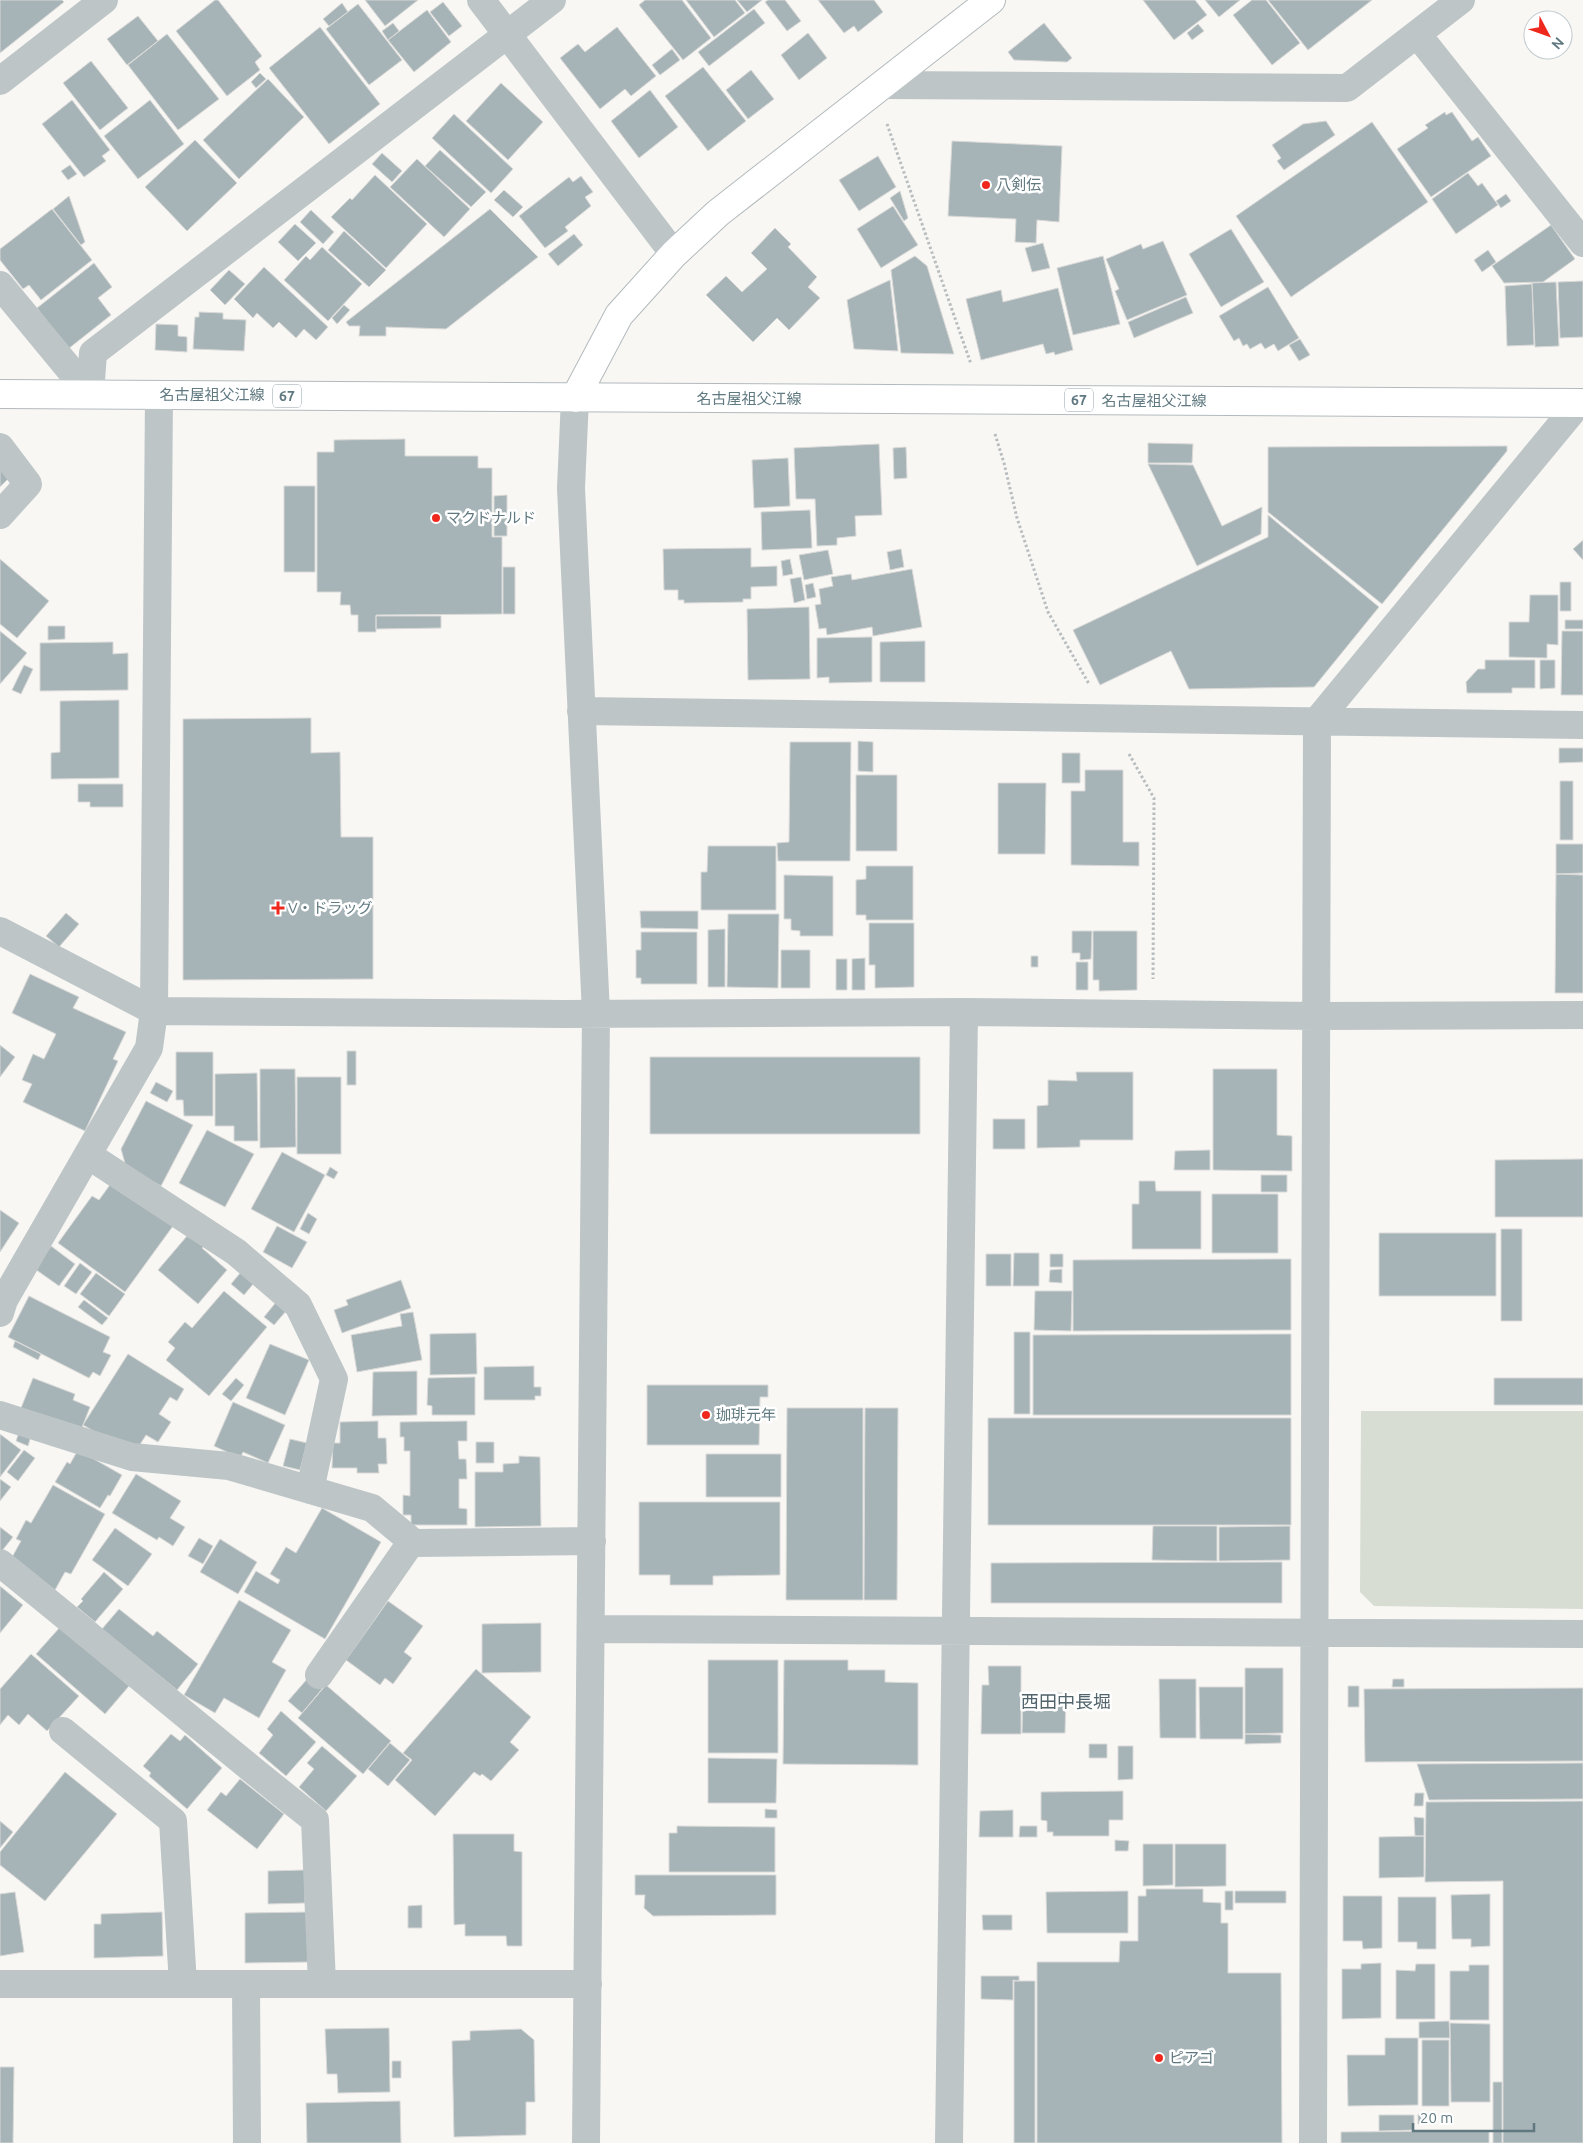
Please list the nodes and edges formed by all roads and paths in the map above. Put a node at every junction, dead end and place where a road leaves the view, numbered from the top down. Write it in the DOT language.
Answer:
graph roads {
  1 [pos="104,0"];
  2 [pos="481,0"];
  3 [pos="552,0"];
  4 [pos="992,0"];
  5 [pos="1461,0"];
  6 [pos="508,34"];
  7 [pos="1417,34"];
  8 [pos="0,81"];
  9 [pos="879,88"];
  10 [pos="1583,244"];
  11 [pos="674,254"];
  12 [pos="0,285"];
  13 [pos="90,394"];
  14 [pos="159,395"];
  15 [pos="2,397"];
  16 [pos="575,398"];
  17 [pos="984,400"];
  18 [pos="1581,403"];
  19 [pos="0,447"];
  20 [pos="0,515"];
  21 [pos="582,712"];
  22 [pos="1109,719"];
  23 [pos="1317,721"];
  24 [pos="1583,725"];
  25 [pos="0,931"];
  26 [pos="154,1012"];
  27 [pos="964,1012"];
  28 [pos="596,1013"];
  29 [pos="1152,1015"];
  30 [pos="1583,1015"];
  31 [pos="1316,1016"];
  32 [pos="88,1155"];
  33 [pos="1,1304"];
  34 [pos="0,1415"];
  35 [pos="310,1490"];
  36 [pos="412,1541"];
  37 [pos="592,1542"];
  38 [pos="0,1563"];
  39 [pos="591,1629"];
  40 [pos="956,1631"];
  41 [pos="1314,1633"];
  42 [pos="1583,1634"];
  43 [pos="319,1675"];
  44 [pos="63,1732"];
  45 [pos="0,1984"];
  46 [pos="183,1984"];
  47 [pos="246,1984"];
  48 [pos="322,1984"];
  49 [pos="588,1984"];
  50 [pos="247,2143"];
  51 [pos="586,2143"];
  52 [pos="949,2143"];
  53 [pos="1312,2143"];
  1 -- 8 [label="street"];
  2 -- 6 [label="street"];
  3 -- 6 [label="street"];
  4 -- 9 [label="main road"];
  5 -- 7 [label="street"];
  6 -- 11 [label="street"];
  6 -- 13 [label="street"];
  7 -- 9 [label="street"];
  7 -- 10 [label="street"];
  9 -- 11 [label="main road"];
  9 -- 17 [label="path"];
  11 -- 16 [label="main road"];
  12 -- 13 [label="street"];
  13 -- 14 [label="main road, 名古屋祖父江線 / 67"];
  13 -- 15 [label="main road, 名古屋祖父江線 / 67"];
  14 -- 16 [label="main road, 名古屋祖父江線 / 67"];
  14 -- 26 [label="street"];
  16 -- 17 [label="main road, 名古屋祖父江線 / 67"];
  16 -- 21 [label="street"];
  17 -- 18 [label="main road, 名古屋祖父江線 / 67"];
  17 -- 22 [label="path"];
  18 -- 23 [label="street"];
  19 -- 20 [label="street"];
  21 -- 22 [label="street"];
  21 -- 28 [label="street"];
  22 -- 23 [label="street"];
  22 -- 29 [label="path"];
  23 -- 24 [label="street"];
  23 -- 31 [label="street"];
  25 -- 26 [label="street"];
  26 -- 28 [label="street"];
  26 -- 32 [label="street"];
  27 -- 28 [label="street"];
  27 -- 29 [label="street"];
  27 -- 40 [label="street"];
  28 -- 37 [label="street"];
  29 -- 31 [label="street"];
  30 -- 31 [label="street"];
  31 -- 41 [label="street"];
  32 -- 33 [label="street"];
  32 -- 35 [label="street"];
  34 -- 35 [label="street"];
  35 -- 36 [label="street"];
  36 -- 37 [label="street"];
  36 -- 43 [label="street"];
  37 -- 39 [label="street"];
  38 -- 48 [label="street"];
  39 -- 40 [label="street"];
  39 -- 49 [label="street"];
  40 -- 41 [label="street"];
  40 -- 52 [label="street"];
  41 -- 42 [label="street"];
  41 -- 53 [label="street"];
  44 -- 46 [label="street"];
  45 -- 46 [label="street"];
  46 -- 47 [label="street"];
  47 -- 48 [label="street"];
  47 -- 50 [label="street"];
  48 -- 49 [label="street"];
  49 -- 51 [label="street"];
}
